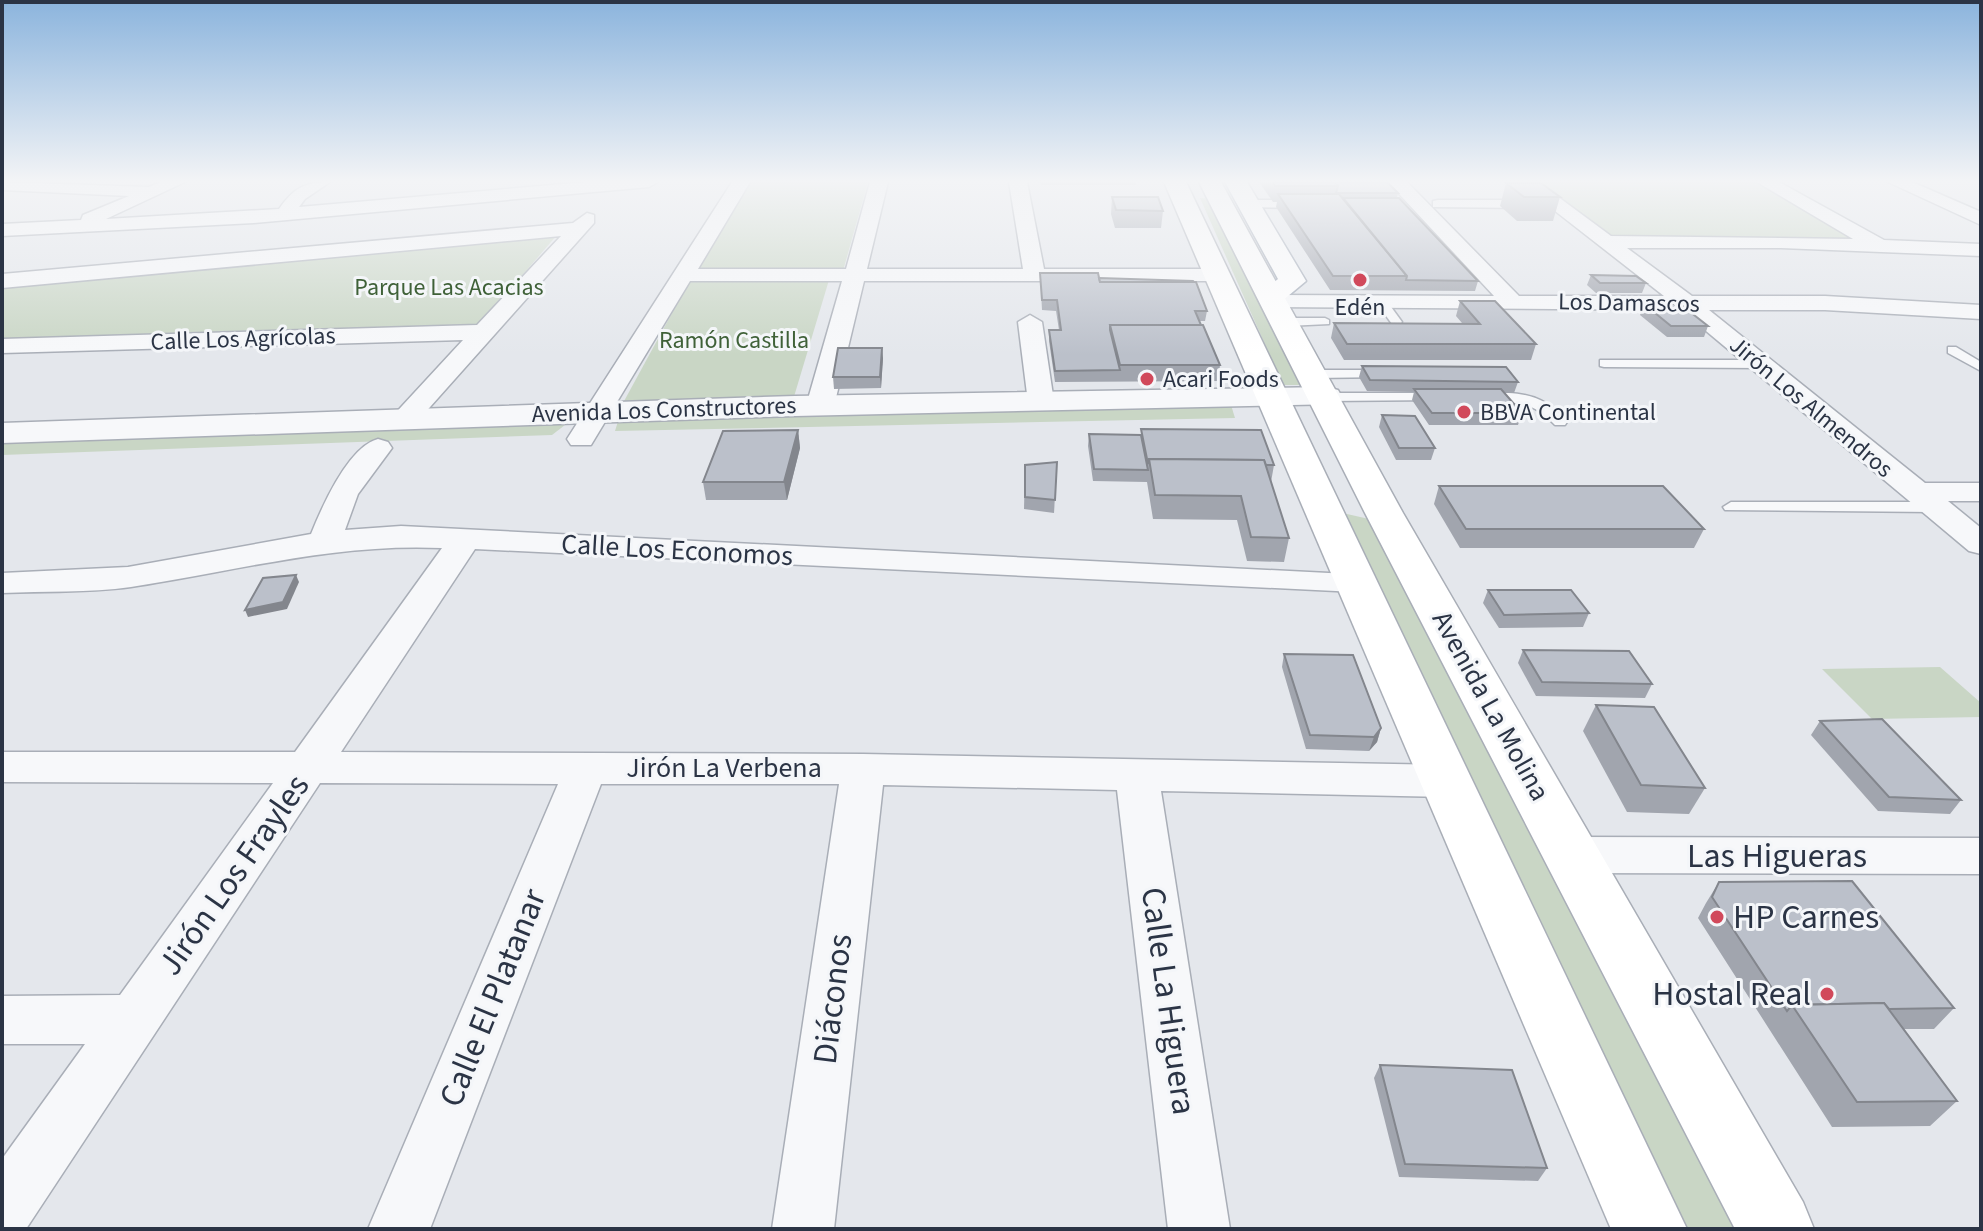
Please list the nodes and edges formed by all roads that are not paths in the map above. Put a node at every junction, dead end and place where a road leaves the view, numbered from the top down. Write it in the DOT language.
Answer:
graph roads {
  1 [pos="54,239"];
  2 [pos="452,239"];
  3 [pos="568,239"];
  4 [pos="704,239"];
  5 [pos="864,239"];
  6 [pos="1029,239"];
  7 [pos="1200,239"];
  8 [pos="1249,239"];
  9 [pos="1453,239"];
  10 [pos="1603,239"];
  11 [pos="1869,239"];
  12 [pos="1607,242"];
  13 [pos="1886,249"];
  14 [pos="1981,250"];
  15 [pos="681,275"];
  16 [pos="855,275"];
  17 [pos="1035,275"];
  18 [pos="1216,275"];
  19 [pos="2,280"];
  20 [pos="1512,301"];
  21 [pos="1382,302"];
  22 [pos="1687,303"];
  23 [pos="1278,306"];
  24 [pos="1977,313"];
  25 [pos="1030,322"];
  26 [pos="1325,322"];
  27 [pos="1396,322"];
  28 [pos="483,332"];
  29 [pos="2,346"];
  30 [pos="1952,350"];
  31 [pos="1604,363"];
  32 [pos="1760,364"];
  33 [pos="1981,367"];
  34 [pos="1400,374"];
  35 [pos="1446,397"];
  36 [pos="1474,397"];
  37 [pos="1346,400"];
  38 [pos="1041,402"];
  39 [pos="820,406"];
  40 [pos="1279,411"];
  41 [pos="404,419"];
  42 [pos="1560,422"];
  43 [pos="589,426"];
  44 [pos="2,433"];
  45 [pos="378,448"];
  46 [pos="1981,492"];
  47 [pos="1924,500"];
  48 [pos="1731,507"];
  49 [pos="1384,513"];
  50 [pos="1325,515"];
  51 [pos="465,539"];
  52 [pos="324,541"];
  53 [pos="1981,544"];
  54 [pos="1356,582"];
  55 [pos="2,583"];
  56 [pos="309,766"];
  57 [pos="2,767"];
  58 [pos="586,767"];
  59 [pos="863,769"];
  60 [pos="1137,774"];
  61 [pos="1447,781"];
  62 [pos="1574,855"];
  63 [pos="1981,856"];
  64 [pos="135,1019"];
  65 [pos="2,1020"];
  66 [pos="2,1211"];
  67 [pos="399,1229"];
  68 [pos="803,1229"];
  69 [pos="1199,1229"];
  70 [pos="1649,1229"];
  71 [pos="1776,1229"];
  1 -- 19 [label="street"];
  2 -- 19 [label="street"];
  3 -- 28 [label="street"];
  4 -- 15 [label="street"];
  5 -- 16 [label="street"];
  6 -- 17 [label="street"];
  7 -- 18 [label="main road"];
  8 -- 23 [label="main road, Avenida La Molina"];
  9 -- 20 [label="street"];
  10 -- 12 [label="street, Jirón Los Almendros"];
  11 -- 13 [label="street"];
  12 -- 13 [label="street"];
  12 -- 22 [label="street, Jirón Los Almendros"];
  13 -- 14 [label="street"];
  15 -- 16 [label="street"];
  15 -- 43 [label="street"];
  16 -- 17 [label="street"];
  16 -- 39 [label="street"];
  17 -- 18 [label="street"];
  18 -- 40 [label="main road"];
  20 -- 21 [label="street, Los Damascos"];
  20 -- 22 [label="street, Los Damascos"];
  21 -- 23 [label="street, Los Damascos"];
  21 -- 27 [label="lane"];
  22 -- 24 [label="street, Los Damascos"];
  22 -- 32 [label="street, Jirón Los Almendros"];
  23 -- 26 [label="lane"];
  23 -- 37 [label="main road, Avenida La Molina"];
  25 -- 38 [label="street"];
  28 -- 29 [label="street, Calle Los Agrícolas"];
  28 -- 41 [label="street"];
  30 -- 33 [label="lane"];
  31 -- 32 [label="lane"];
  32 -- 47 [label="street, Jirón Los Almendros"];
  34 -- 37 [label="lane"];
  35 -- 37 [label="lane"];
  36 -- 42 [label="lane"];
  37 -- 40 [label="street, Avenida Los Constructores"];
  37 -- 49 [label="main road, Avenida La Molina"];
  38 -- 39 [label="street, Avenida Los Constructores"];
  38 -- 40 [label="street, Avenida Los Constructores"];
  39 -- 43 [label="street, Avenida Los Constructores"];
  40 -- 50 [label="main road"];
  41 -- 43 [label="street, Avenida Los Constructores"];
  41 -- 44 [label="street, Avenida Los Constructores"];
  45 -- 52 [label="street"];
  46 -- 47 [label="street"];
  47 -- 48 [label="lane"];
  47 -- 53 [label="street, Jirón Los Almendros"];
  49 -- 50 [label="main road"];
  49 -- 62 [label="main road, Avenida La Molina"];
  50 -- 54 [label="main road"];
  51 -- 52 [label="street, Calle Los Economos"];
  51 -- 54 [label="street, Calle Los Economos"];
  51 -- 56 [label="street, Jirón Los Frayles"];
  52 -- 55 [label="street, Calle Los Economos"];
  54 -- 61 [label="main road"];
  56 -- 57 [label="street, Jirón La Verbena"];
  56 -- 58 [label="street, Jirón La Verbena"];
  56 -- 64 [label="street, Jirón Los Frayles"];
  58 -- 59 [label="street, Jirón La Verbena"];
  58 -- 67 [label="street, Calle El Platanar"];
  59 -- 60 [label="street, Jirón La Verbena"];
  59 -- 68 [label="street, Diáconos"];
  60 -- 61 [label="street, Jirón La Verbena"];
  60 -- 69 [label="street, Calle La Higuera"];
  61 -- 70 [label="main road"];
  62 -- 63 [label="street, Las Higueras"];
  62 -- 71 [label="main road, Avenida La Molina"];
  64 -- 65 [label="street"];
  64 -- 66 [label="street, Jirón Los Frayles"];
}
